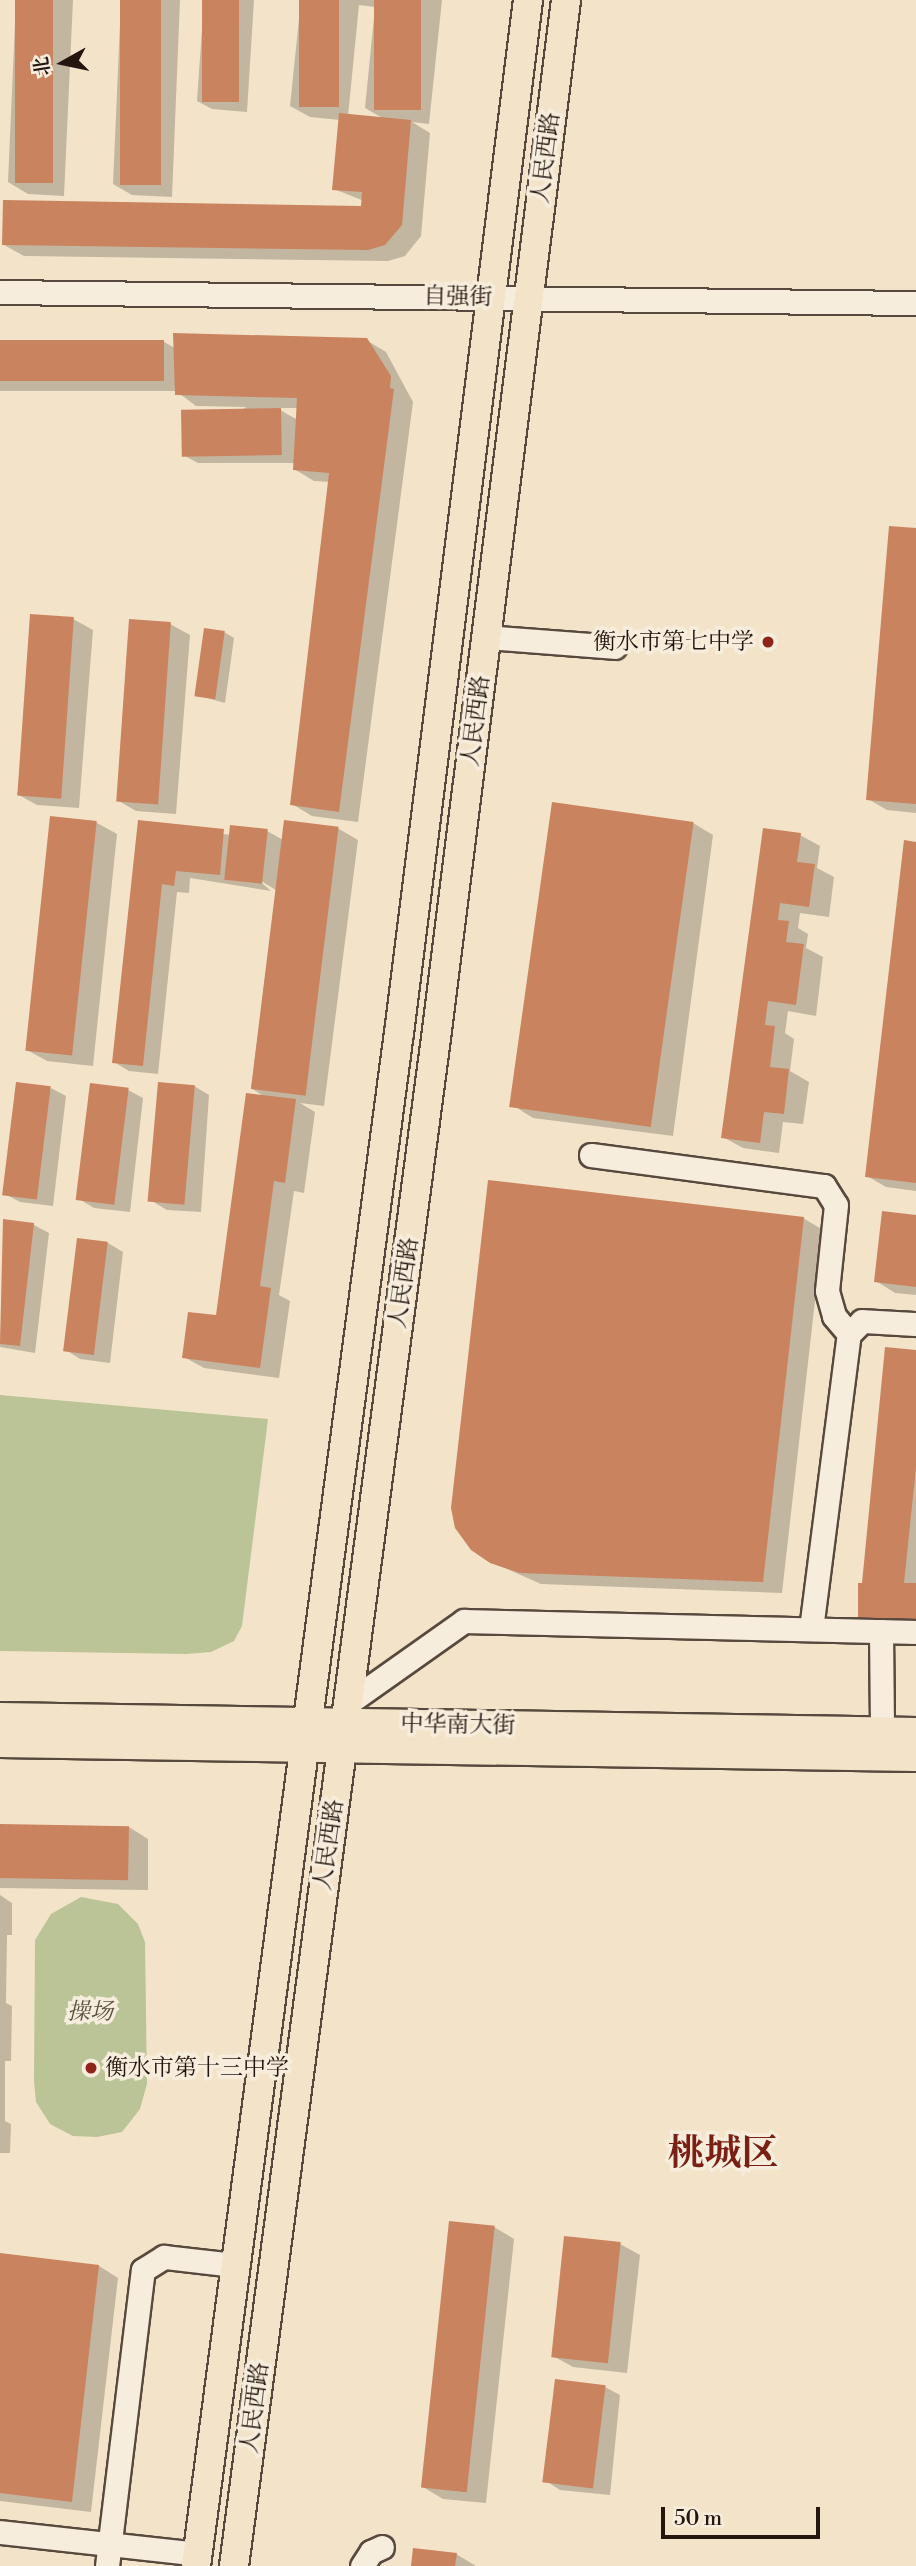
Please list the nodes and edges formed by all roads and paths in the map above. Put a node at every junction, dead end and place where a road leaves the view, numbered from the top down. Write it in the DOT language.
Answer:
graph roads {
  1 [pos="528,0"];
  2 [pos="566,0"];
  3 [pos="0,292"];
  4 [pos="490,298"];
  5 [pos="529,298"];
  6 [pos="916,303"];
  7 [pos="486,637"];
  8 [pos="615,647"];
  9 [pos="591,1155"];
  10 [pos="916,1324"];
  11 [pos="849,1335"];
  12 [pos="811,1629"];
  13 [pos="881,1631"];
  14 [pos="916,1632"];
  15 [pos="0,1717"];
  16 [pos="345,1725"];
  17 [pos="882,1731"];
  18 [pos="916,1732"];
  19 [pos="305,1735"];
  20 [pos="0,1743"];
  21 [pos="916,1757"];
  22 [pos="234,2265"];
  23 [pos="0,2532"];
  24 [pos="382,2547"];
  25 [pos="108,2555"];
  26 [pos="197,2560"];
  27 [pos="234,2566"];
  28 [pos="362,2566"];
  1 -- 4 [label="main road, 人民西路"];
  2 -- 5 [label="main road, 人民西路"];
  3 -- 4 [label="street, 自强街"];
  4 -- 5 [label="street, 自强街"];
  4 -- 19 [label="main road, 人民西路"];
  5 -- 6 [label="street, 自强街"];
  5 -- 7 [label="main road, 人民西路"];
  7 -- 8 [label="street"];
  7 -- 16 [label="main road, 人民西路"];
  9 -- 11 [label="street"];
  10 -- 11 [label="street"];
  11 -- 12 [label="street"];
  12 -- 13 [label="street"];
  12 -- 16 [label="street"];
  13 -- 14 [label="street"];
  13 -- 17 [label="street"];
  15 -- 19 [label="main road, 中华南大街"];
  16 -- 17 [label="main road, 中华南大街"];
  16 -- 19 [label="main road, 中华南大街"];
  16 -- 21 [label="main road, 中华南大街"];
  16 -- 27 [label="main road, 人民西路"];
  17 -- 18 [label="main road, 中华南大街"];
  19 -- 20 [label="main road, 中华南大街"];
  19 -- 22 [label="main road, 人民西路"];
  22 -- 25 [label="street"];
  22 -- 26 [label="main road, 人民西路"];
  23 -- 25 [label="street"];
  24 -- 28 [label="street"];
  25 -- 26 [label="street"];
}
